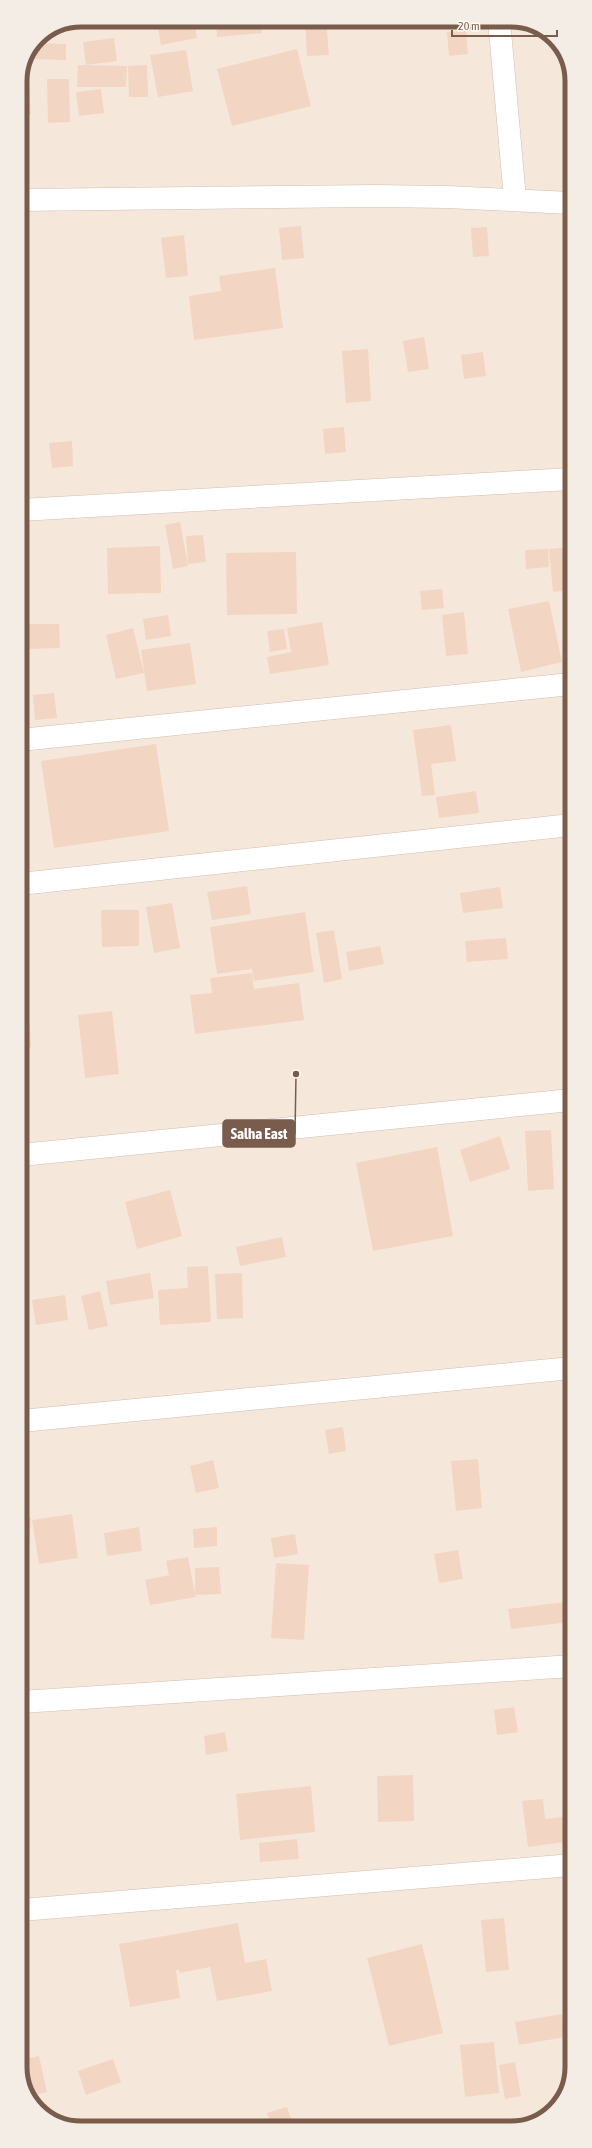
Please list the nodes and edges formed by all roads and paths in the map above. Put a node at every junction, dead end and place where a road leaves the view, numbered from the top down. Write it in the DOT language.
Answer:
graph roads {
  1 [pos="500,27"];
  2 [pos="515,199"];
  3 [pos="27,200"];
  4 [pos="565,203"];
  5 [pos="565,479"];
  6 [pos="27,510"];
  7 [pos="565,685"];
  8 [pos="27,739"];
  9 [pos="565,826"];
  10 [pos="27,883"];
  11 [pos="565,1101"];
  12 [pos="27,1154"];
  13 [pos="565,1369"];
  14 [pos="27,1420"];
  15 [pos="565,1666"];
  16 [pos="27,1702"];
  17 [pos="565,1866"];
  18 [pos="27,1910"];
  1 -- 2 [label="street"];
  2 -- 3 [label="street"];
  2 -- 4 [label="street"];
  5 -- 6 [label="street"];
  7 -- 8 [label="street"];
  9 -- 10 [label="street"];
  11 -- 12 [label="street"];
  13 -- 14 [label="street"];
  15 -- 16 [label="street"];
  17 -- 18 [label="street"];
}
